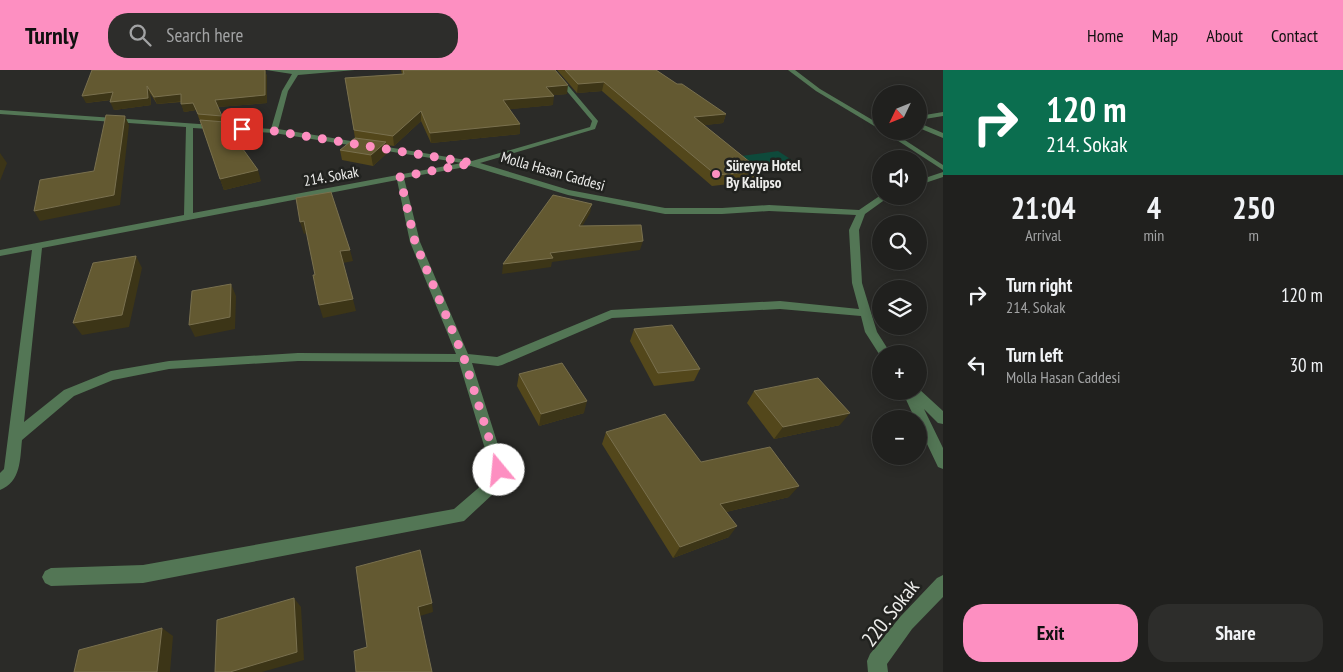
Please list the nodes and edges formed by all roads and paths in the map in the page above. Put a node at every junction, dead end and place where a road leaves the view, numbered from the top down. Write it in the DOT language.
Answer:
graph roads {
  1 [pos="268,70"];
  2 [pos="352,70"];
  3 [pos="552,70"];
  4 [pos="791,70"];
  5 [pos="296,72"];
  6 [pos="0,112"];
  7 [pos="943,114"];
  8 [pos="928,116"];
  9 [pos="872,121"];
  10 [pos="190,125"];
  11 [pos="928,129"];
  12 [pos="274,131"];
  13 [pos="943,136"];
  14 [pos="900,140"];
  15 [pos="473,163"];
  16 [pos="943,168"];
  17 [pos="943,174"];
  18 [pos="400,177"];
  19 [pos="927,180"];
  20 [pos="873,205"];
  21 [pos="861,213"];
  22 [pos="188,216"];
  23 [pos="37,246"];
  24 [pos="0,253"];
  25 [pos="865,313"];
  26 [pos="879,345"];
  27 [pos="464,358"];
  28 [pos="912,400"];
  29 [pos="922,400"];
  30 [pos="943,419"];
  31 [pos="15,437"];
  32 [pos="943,463"];
  33 [pos="0,482"];
  34 [pos="51,577"];
  35 [pos="943,584"];
  36 [pos="878,672"];
  1 -- 5 [label="street"];
  2 -- 5 [label="street"];
  3 -- 15 [label="street, 214. Sokak"];
  4 -- 9 [label="street"];
  5 -- 12 [label="street"];
  6 -- 10 [label="street, Molla Hasan Caddesi"];
  7 -- 8 [label="street"];
  10 -- 12 [label="street, Molla Hasan Caddesi"];
  10 -- 22 [label="street"];
  11 -- 13 [label="street"];
  12 -- 15 [label="street, Molla Hasan Caddesi"];
  14 -- 16 [label="street"];
  15 -- 18 [label="street, 214. Sokak"];
  15 -- 21 [label="street, Molla Hasan Caddesi"];
  17 -- 19 [label="street"];
  18 -- 22 [label="street, 214. Sokak"];
  18 -- 27 [label="street"];
  20 -- 21 [label="street"];
  21 -- 25 [label="street"];
  22 -- 23 [label="street, 214. Sokak"];
  23 -- 24 [label="street, 214. Sokak"];
  23 -- 31 [label="street"];
  25 -- 26 [label="street"];
  25 -- 27 [label="street"];
  27 -- 31 [label="street"];
  27 -- 34 [label="street"];
  28 -- 32 [label="street"];
  29 -- 30 [label="street"];
  31 -- 33 [label="street"];
  35 -- 36 [label="street, 220. Sokak"];
}
